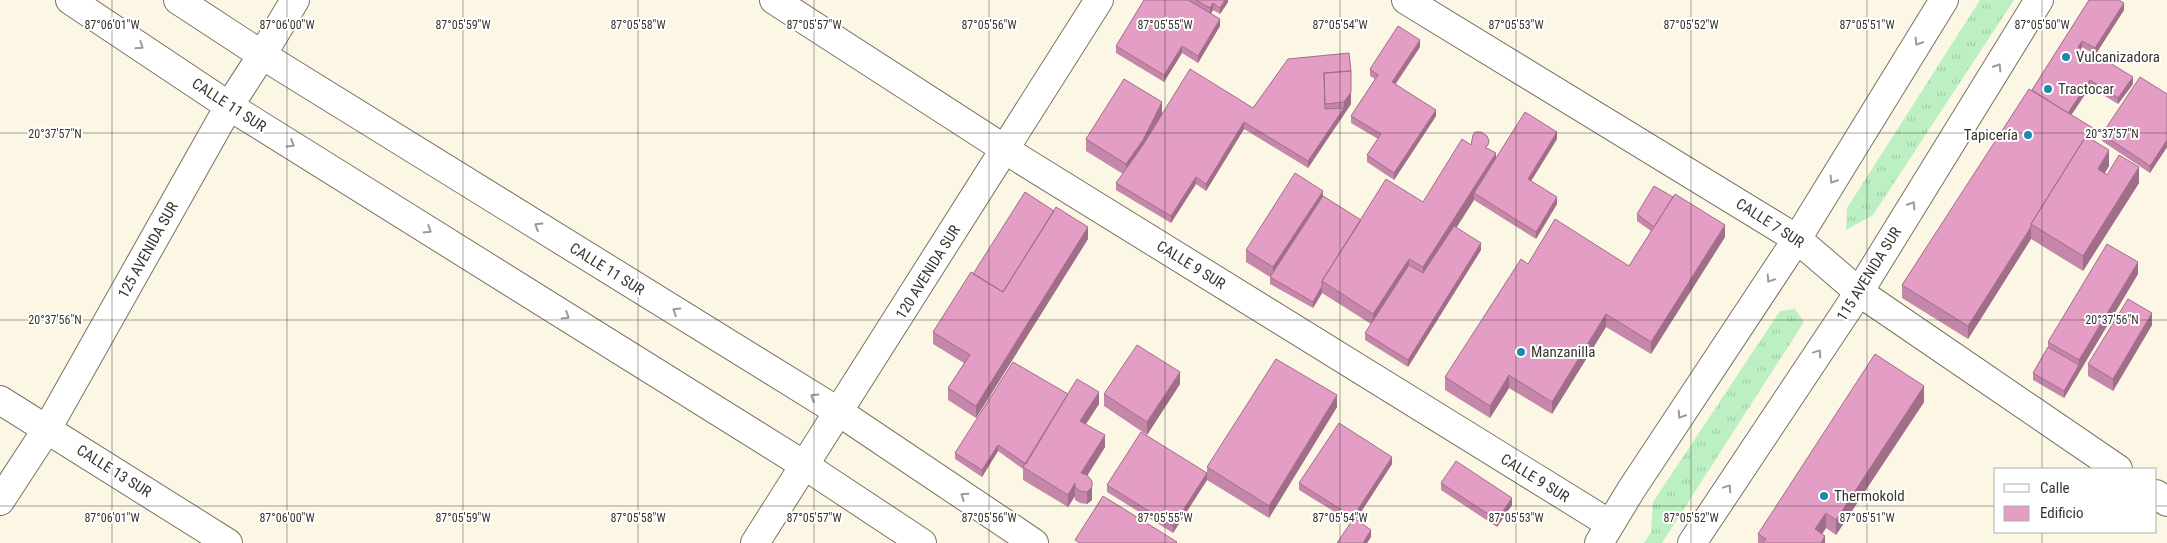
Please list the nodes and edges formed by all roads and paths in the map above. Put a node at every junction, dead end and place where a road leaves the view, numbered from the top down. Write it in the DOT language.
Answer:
graph roads {
  1 [pos="70,0"];
  2 [pos="178,0"];
  3 [pos="295,0"];
  4 [pos="774,0"];
  5 [pos="1099,0"];
  6 [pos="1406,0"];
  7 [pos="1944,0"];
  8 [pos="2039,0"];
  9 [pos="262,55"];
  10 [pos="229,106"];
  11 [pos="1005,149"];
  12 [pos="1797,239"];
  13 [pos="1859,292"];
  14 [pos="0,400"];
  15 [pos="839,412"];
  16 [pos="47,428"];
  17 [pos="804,465"];
  18 [pos="2117,468"];
  19 [pos="0,501"];
  20 [pos="1605,534"];
  21 [pos="228,543"];
  22 [pos="755,543"];
  23 [pos="922,543"];
  24 [pos="1034,543"];
  25 [pos="1692,543"];
  1 -- 10 [label="street, CALLE 11 SUR, one-way"];
  2 -- 9 [label="street, CALLE 11 SUR"];
  3 -- 9 [label="street, 125 AVENIDA SUR"];
  4 -- 11 [label="street, CALLE 9 SUR"];
  5 -- 11 [label="street, 120 AVENIDA SUR"];
  6 -- 12 [label="street, CALLE 7 SUR"];
  7 -- 12 [label="street, one-way"];
  13 -- 8 [label="street, 115 AVENIDA SUR, one-way"];
  9 -- 10 [label="street, 125 AVENIDA SUR"];
  15 -- 9 [label="street, CALLE 11 SUR, one-way"];
  10 -- 16 [label="street, 125 AVENIDA SUR"];
  10 -- 17 [label="street, CALLE 11 SUR, one-way"];
  11 -- 15 [label="street, 120 AVENIDA SUR"];
  11 -- 20 [label="street, CALLE 9 SUR"];
  12 -- 13 [label="street, CALLE 7 SUR"];
  12 -- 20 [label="street, one-way"];
  13 -- 18 [label="street, CALLE 7 SUR"];
  25 -- 13 [label="street, 115 AVENIDA SUR, one-way"];
  14 -- 16 [label="street, CALLE 13 SUR"];
  15 -- 17 [label="street, 120 AVENIDA SUR"];
  24 -- 15 [label="street, CALLE 11 SUR, one-way"];
  16 -- 19 [label="street, 125 AVENIDA SUR"];
  16 -- 21 [label="street, CALLE 13 SUR"];
  17 -- 22 [label="street, 120 AVENIDA SUR"];
  17 -- 23 [label="street, CALLE 11 SUR"];
}
